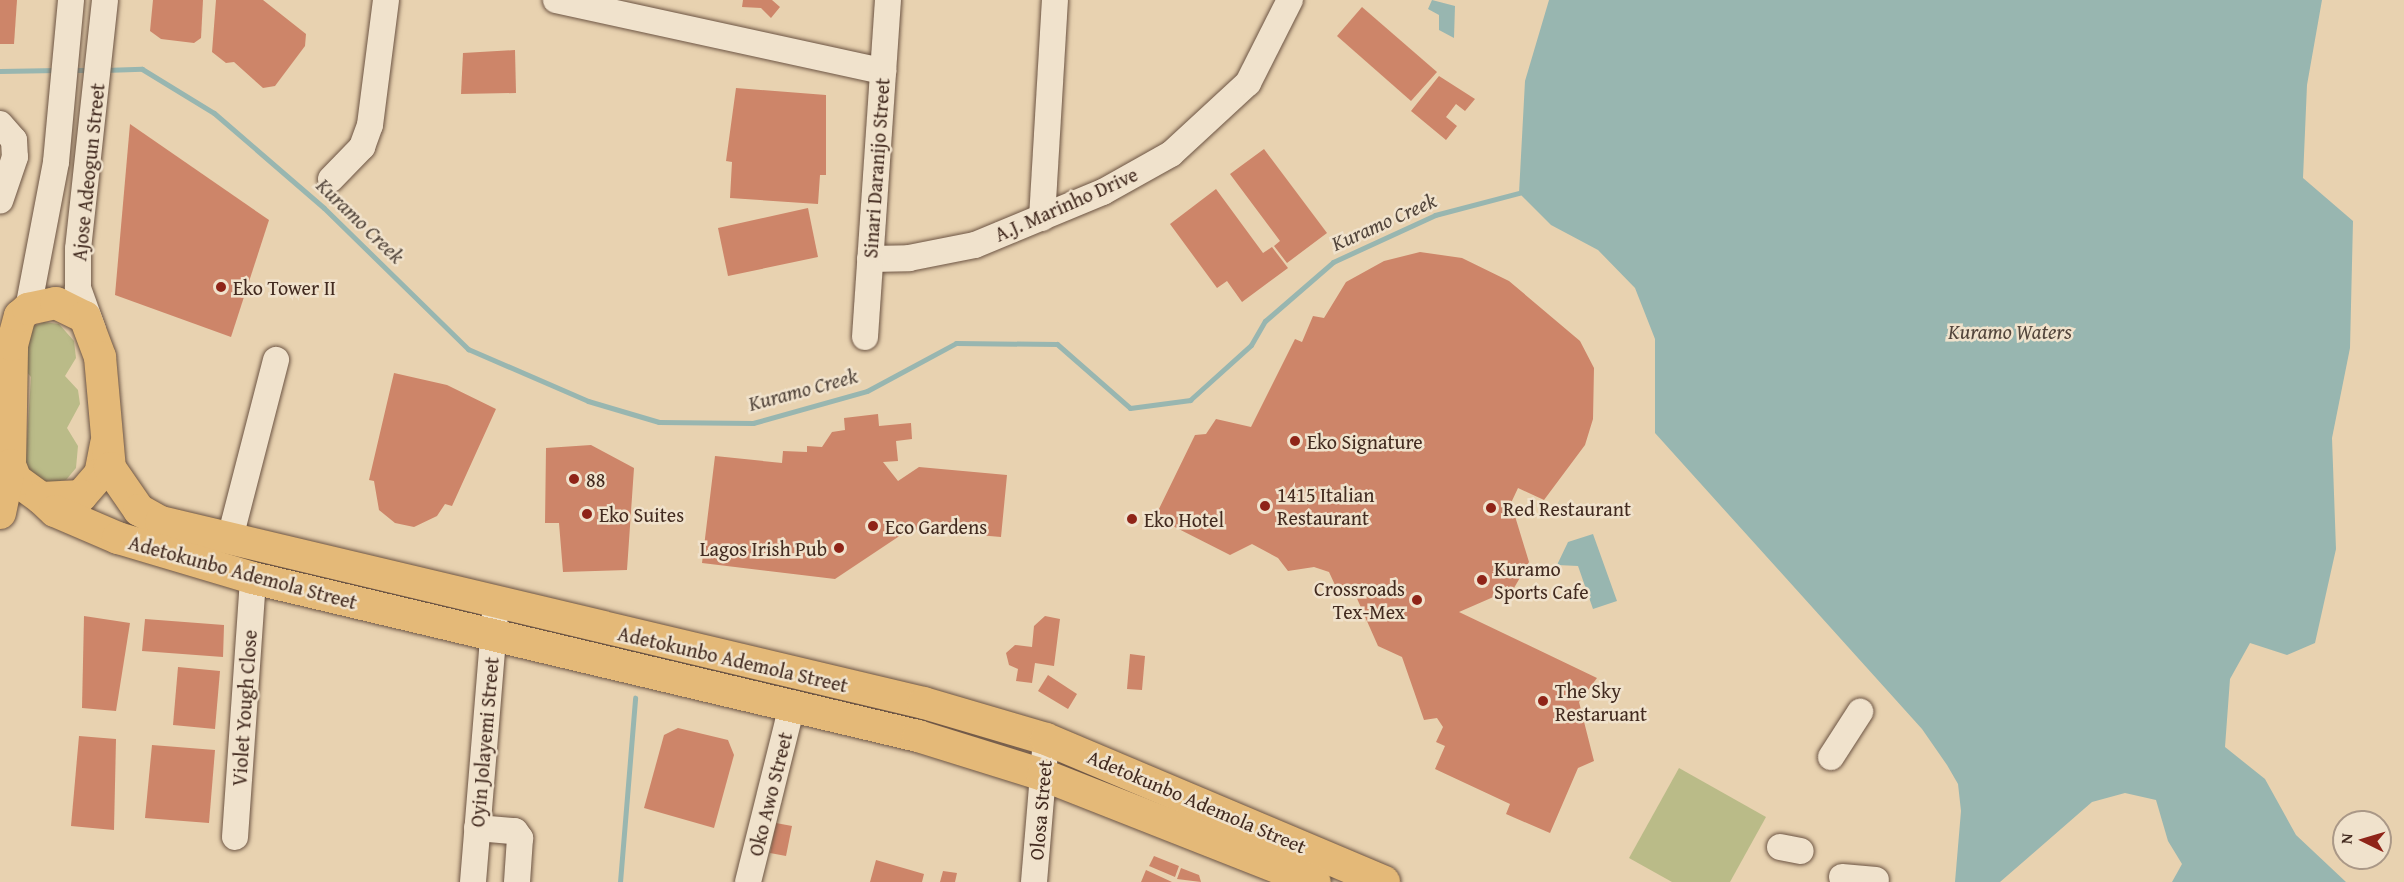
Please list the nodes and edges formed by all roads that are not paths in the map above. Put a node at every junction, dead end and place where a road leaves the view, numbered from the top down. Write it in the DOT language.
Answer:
graph roads {
  1 [pos="71,0"];
  2 [pos="105,0"];
  3 [pos="386,0"];
  4 [pos="556,0"];
  5 [pos="888,0"];
  6 [pos="1055,0"];
  7 [pos="1290,0"];
  8 [pos="883,71"];
  9 [pos="0,124"];
  10 [pos="331,179"];
  11 [pos="0,201"];
  12 [pos="1041,219"];
  13 [pos="870,259"];
  14 [pos="16,314"];
  15 [pos="865,337"];
  16 [pos="97,342"];
  17 [pos="276,360"];
  18 [pos="6,380"];
  19 [pos="106,444"];
  20 [pos="10,465"];
  21 [pos="41,498"];
  22 [pos="0,513"];
  23 [pos="230,538"];
  24 [pos="253,578"];
  25 [pos="496,603"];
  26 [pos="493,636"];
  27 [pos="792,706"];
  28 [pos="1860,712"];
  29 [pos="1046,738"];
  30 [pos="1831,757"];
  31 [pos="1043,775"];
  32 [pos="477,828"];
  33 [pos="235,837"];
  34 [pos="1278,874"];
  35 [pos="1842,877"];
  36 [pos="1876,880"];
  37 [pos="473,882"];
  38 [pos="517,882"];
  39 [pos="748,882"];
  40 [pos="1034,882"];
  41 [pos="1315,882"];
  42 [pos="1384,882"];
  1 -- 14 [label="street, Ajose Adeogun Street"];
  2 -- 16 [label="street, Ajose Adeogun Street"];
  3 -- 10 [label="street"];
  4 -- 8 [label="street"];
  5 -- 8 [label="street, Sinari Daranijo Street"];
  6 -- 12 [label="street"];
  7 -- 12 [label="street, A.J. Marinho Drive"];
  8 -- 13 [label="street, Sinari Daranijo Street"];
  9 -- 11 [label="street"];
  12 -- 13 [label="street, A.J. Marinho Drive"];
  13 -- 15 [label="street, Sinari Daranijo Street"];
  14 -- 16 [label="main road"];
  14 -- 18 [label="main road"];
  16 -- 19 [label="main road"];
  17 -- 23 [label="street"];
  18 -- 20 [label="main road"];
  19 -- 21 [label="main road"];
  19 -- 23 [label="main road, Adetokunbo Ademola Street"];
  20 -- 21 [label="main road, Adetokunbo Ademola Street"];
  20 -- 22 [label="main road"];
  21 -- 24 [label="main road, Adetokunbo Ademola Street"];
  23 -- 25 [label="main road, Adetokunbo Ademola Street"];
  24 -- 26 [label="main road, Adetokunbo Ademola Street"];
  24 -- 33 [label="street, Violet Yough Close"];
  25 -- 26 [label="street, Oyin Jolayemi Street"];
  25 -- 29 [label="main road, Adetokunbo Ademola Street"];
  26 -- 27 [label="main road, Adetokunbo Ademola Street"];
  26 -- 32 [label="street, Oyin Jolayemi Street"];
  27 -- 31 [label="main road, Adetokunbo Ademola Street"];
  27 -- 39 [label="street, Oko Awo Street"];
  28 -- 30 [label="street"];
  29 -- 31 [label="street, Olosa Street"];
  29 -- 42 [label="main road, Adetokunbo Ademola Street"];
  31 -- 34 [label="main road, Adetokunbo Ademola Street"];
  31 -- 40 [label="street, Olosa Street"];
  32 -- 37 [label="street, Oyin Jolayemi Street"];
  32 -- 38 [label="street"];
  34 -- 41 [label="main road, Adetokunbo Ademola Street"];
  35 -- 36 [label="street"];
}
